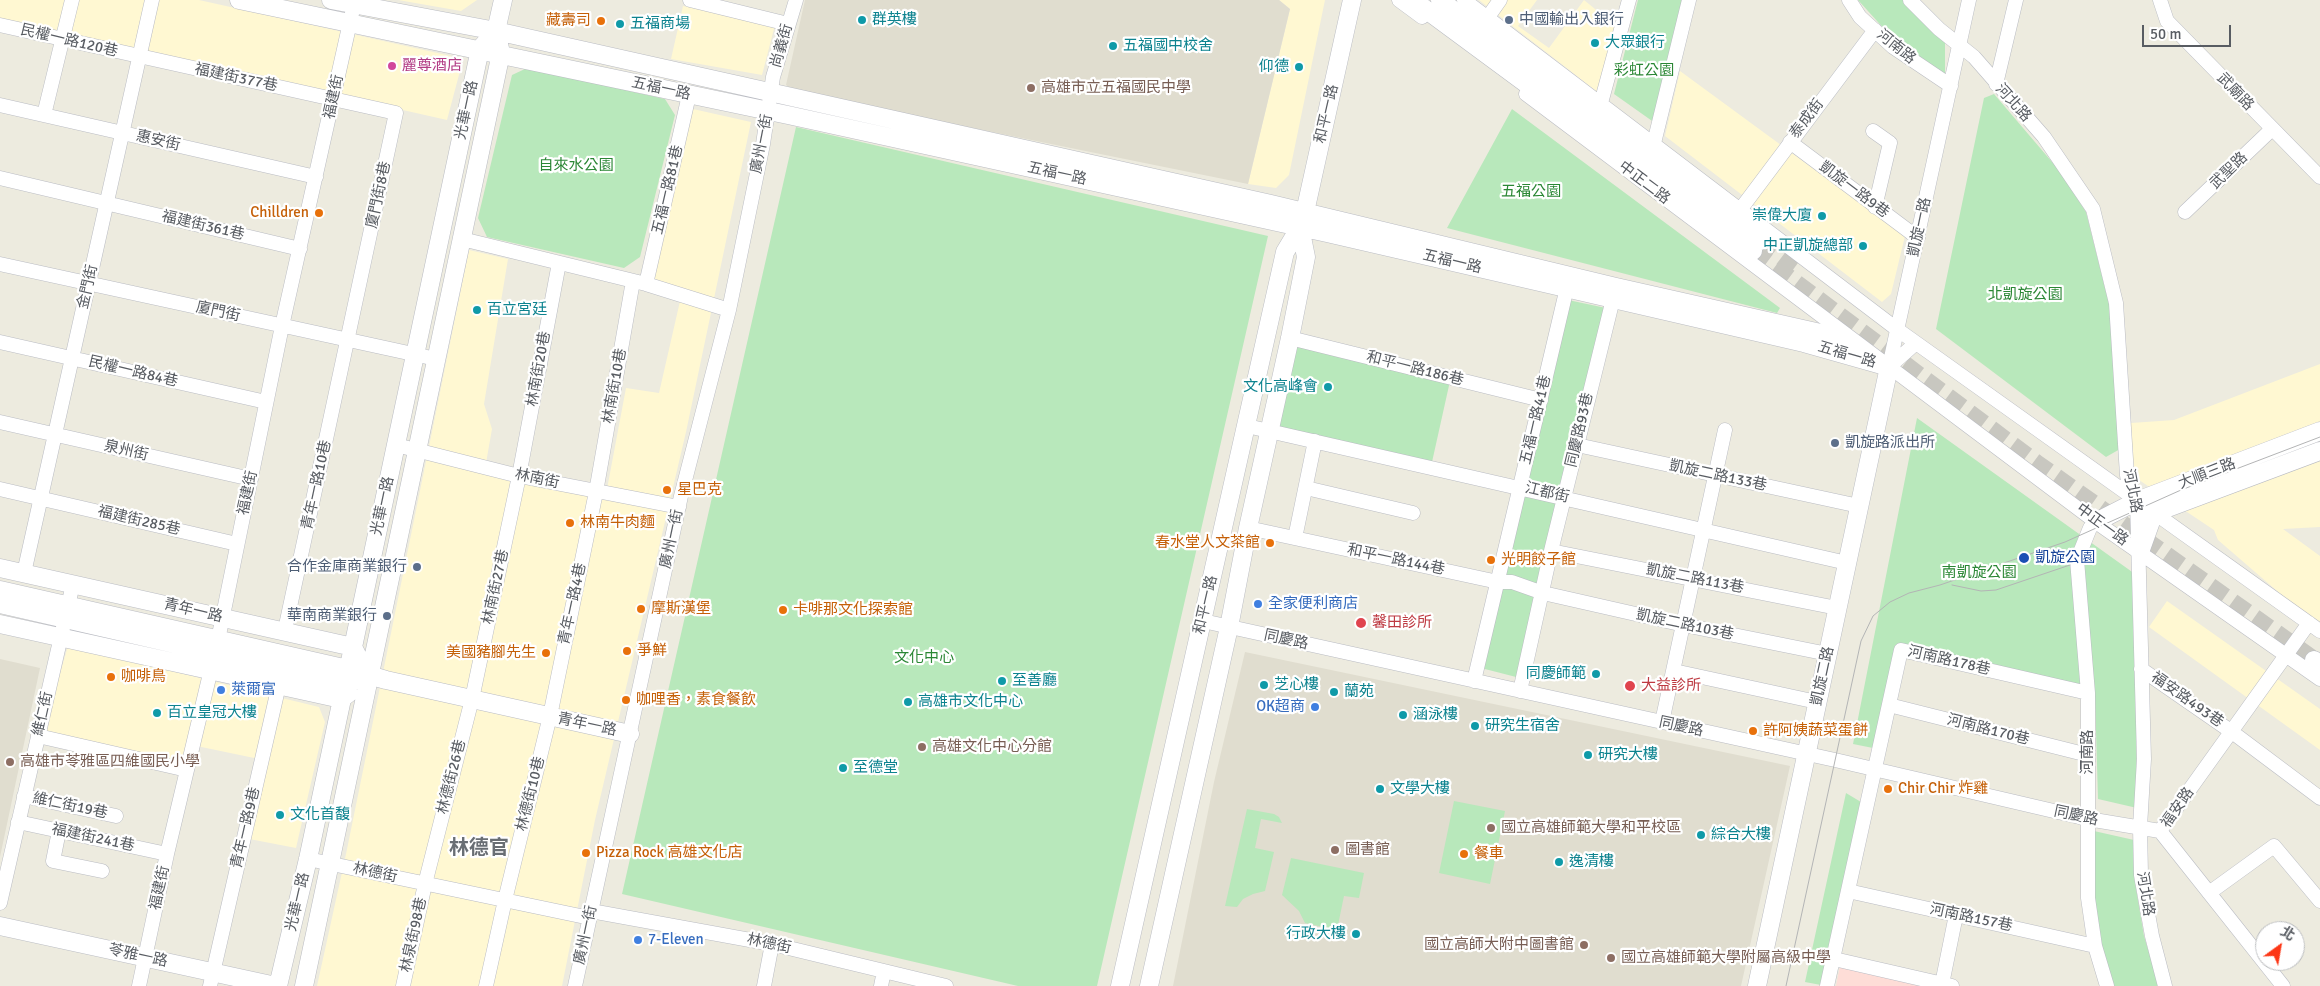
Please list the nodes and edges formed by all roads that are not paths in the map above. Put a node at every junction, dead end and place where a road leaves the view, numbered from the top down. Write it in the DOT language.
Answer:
graph roads {
  1 [pos="72,0"];
  2 [pos="152,0"];
  3 [pos="239,0"];
  4 [pos="331,0"];
  5 [pos="503,0"];
  6 [pos="690,0"];
  7 [pos="796,0"];
  8 [pos="1352,0"];
  9 [pos="1398,0"];
  10 [pos="1413,0"];
  11 [pos="1440,0"];
  12 [pos="1464,0"];
  13 [pos="1500,0"];
  14 [pos="1629,0"];
  15 [pos="1689,0"];
  16 [pos="1848,0"];
  17 [pos="1910,0"];
  18 [pos="1969,0"];
  19 [pos="2016,0"];
  20 [pos="2160,0"];
  21 [pos="354,2"];
  22 [pos="1488,17"];
  23 [pos="350,24"];
  24 [pos="788,24"];
  25 [pos="0,26"];
  26 [pos="1875,30"];
  27 [pos="496,31"];
  28 [pos="62,40"];
  29 [pos="1959,47"];
  30 [pos="480,49"];
  31 [pos="501,53"];
  32 [pos="139,57"];
  33 [pos="1996,84"];
  34 [pos="1950,86"];
  35 [pos="770,93"];
  36 [pos="689,95"];
  37 [pos="334,98"];
  38 [pos="1602,103"];
  39 [pos="0,105"];
  40 [pos="769,111"];
  41 [pos="44,115"];
  42 [pos="2272,129"];
  43 [pos="1873,130"];
  44 [pos="122,133"];
  45 [pos="1790,142"];
  46 [pos="1654,143"];
  47 [pos="316,177"];
  48 [pos="2320,177"];
  49 [pos="0,178"];
  50 [pos="106,203"];
  51 [pos="1875,207"];
  52 [pos="1740,210"];
  53 [pos="2185,212"];
  54 [pos="1302,220"];
  55 [pos="1918,238"];
  56 [pos="462,239"];
  57 [pos="300,249"];
  58 [pos="559,263"];
  59 [pos="0,264"];
  60 [pos="1568,282"];
  61 [pos="640,283"];
  62 [pos="88,285"];
  63 [pos="1614,293"];
  64 [pos="728,310"];
  65 [pos="282,326"];
  66 [pos="1898,330"];
  67 [pos="1290,338"];
  68 [pos="348,339"];
  69 [pos="0,342"];
  70 [pos="1916,343"];
  71 [pos="416,354"];
  72 [pos="72,359"];
  73 [pos="436,359"];
  74 [pos="1889,367"];
  75 [pos="1541,400"];
  76 [pos="266,402"];
  77 [pos="0,422"];
  78 [pos="1247,426"];
  79 [pos="1725,430"];
  80 [pos="1270,431"];
  81 [pos="2320,431"];
  82 [pos="54,435"];
  83 [pos="1316,441"];
  84 [pos="396,445"];
  85 [pos="1577,446"];
  86 [pos="417,450"];
  87 [pos="2320,451"];
  88 [pos="1715,475"];
  89 [pos="520,476"];
  90 [pos="251,479"];
  91 [pos="1520,487"];
  92 [pos="1306,488"];
  93 [pos="0,489"];
  94 [pos="596,492"];
  95 [pos="1565,497"];
  96 [pos="40,498"];
  97 [pos="2137,501"];
  98 [pos="1859,506"];
  99 [pos="679,507"];
  100 [pos="1413,513"];
  101 [pos="2154,513"];
  102 [pos="2096,522"];
  103 [pos="1248,528"];
  104 [pos="1703,530"];
  105 [pos="1295,538"];
  106 [pos="237,544"];
  107 [pos="1551,551"];
  108 [pos="2140,552"];
  109 [pos="1847,563"];
  110 [pos="0,568"];
  111 [pos="24,573"];
  112 [pos="1694,578"];
  113 [pos="1498,582"];
  114 [pos="73,584"];
  115 [pos="0,590"];
  116 [pos="1543,593"];
  117 [pos="0,604"];
  118 [pos="1837,608"];
  119 [pos="67,612"];
  120 [pos="222,618"];
  121 [pos="1202,621"];
  122 [pos="0,624"];
  123 [pos="1684,625"];
  124 [pos="1229,627"];
  125 [pos="2314,627"];
  126 [pos="285,630"];
  127 [pos="61,637"];
  128 [pos="352,647"];
  129 [pos="1828,654"];
  130 [pos="215,655"];
  131 [pos="2286,655"];
  132 [pos="2142,669"];
  133 [pos="1674,671"];
  134 [pos="369,677"];
  135 [pos="2320,679"];
  136 [pos="1474,681"];
  137 [pos="345,684"];
  138 [pos="279,685"];
  139 [pos="1520,691"];
  140 [pos="2088,693"];
  141 [pos="472,699"];
  142 [pos="1817,702"];
  143 [pos="1889,705"];
  144 [pos="550,716"];
  145 [pos="1662,722"];
  146 [pos="2232,732"];
  147 [pos="630,734"];
  148 [pos="38,736"];
  149 [pos="1806,754"];
  150 [pos="2088,755"];
  151 [pos="187,770"];
  152 [pos="1874,770"];
  153 [pos="24,796"];
  154 [pos="2320,798"];
  155 [pos="116,816"];
  156 [pos="2088,819"];
  157 [pos="18,822"];
  158 [pos="2140,828"];
  159 [pos="59,831"];
  160 [pos="2160,831"];
  161 [pos="167,854"];
  162 [pos="308,859"];
  163 [pos="330,863"];
  164 [pos="102,871"];
  165 [pos="425,884"];
  166 [pos="1848,891"];
  167 [pos="2208,893"];
  168 [pos="2318,895"];
  169 [pos="505,900"];
  170 [pos="0,903"];
  171 [pos="590,915"];
  172 [pos="1956,915"];
  173 [pos="0,926"];
  174 [pos="772,944"];
  175 [pos="2095,946"];
  176 [pos="146,957"];
  177 [pos="1834,959"];
  178 [pos="884,971"];
  179 [pos="212,979"];
  180 [pos="1947,985"];
  181 [pos="139,986"];
  182 [pos="277,986"];
  183 [pos="304,986"];
  184 [pos="403,986"];
  185 [pos="486,986"];
  186 [pos="576,986"];
  187 [pos="764,986"];
  188 [pos="881,986"];
  189 [pos="946,986"];
  190 [pos="1120,986"];
  191 [pos="1148,986"];
  192 [pos="1756,986"];
  193 [pos="1827,986"];
  194 [pos="2107,986"];
  195 [pos="2165,986"];
  196 [pos="2283,986"];
  1 -- 28 [label="street"];
  2 -- 32 [label="street, 金門街"];
  3 -- 23 [label="street, 五福一路"];
  4 -- 21 [label="street, 五福一路"];
  5 -- 27 [label="street, 光華一路"];
  6 -- 24 [label="street"];
  7 -- 24 [label="street, 尚義街"];
  8 -- 54 [label="street, 和平一路"];
  9 -- 74 [label="street, 中正二路"];
  10 -- 11 [label="street, 中正二路"];
  12 -- 22 [label="street"];
  13 -- 22 [label="street"];
  14 -- 38 [label="street"];
  15 -- 46 [label="street"];
  16 -- 26 [label="street, 河南路"];
  17 -- 29 [label="street, 河北路"];
  18 -- 29 [label="street"];
  19 -- 33 [label="street"];
  20 -- 42 [label="street, 武廟路"];
  21 -- 23 [label="street, 福建街"];
  21 -- 27 [label="street, 五福一路"];
  22 -- 38 [label="street"];
  23 -- 30 [label="street, 五福一路"];
  23 -- 37 [label="street, 福建街"];
  24 -- 35 [label="street, 尚義街"];
  25 -- 28 [label="street, 民權一路120巷"];
  26 -- 34 [label="street, 河南路"];
  26 -- 45 [label="street, 泰成街"];
  27 -- 30 [label="street, 光華一路"];
  27 -- 31 [label="street, 光華一路"];
  27 -- 35 [label="street, 五福一路"];
  28 -- 32 [label="street, 民權一路120巷"];
  28 -- 41 [label="street"];
  29 -- 33 [label="street, 河北路"];
  29 -- 34 [label="street, 凱旋一路"];
  30 -- 31 [label="street, 五福一路"];
  30 -- 71 [label="street, 光華一路"];
  31 -- 36 [label="street, 五福一路"];
  31 -- 56 [label="street, 光華一路"];
  32 -- 37 [label="street, 福建街377巷"];
  32 -- 44 [label="street, 金門街"];
  33 -- 97 [label="street, 河北路"];
  34 -- 55 [label="street, 凱旋一路"];
  35 -- 40 [label="street, 廣州一街"];
  35 -- 54 [label="street, 五福一路"];
  36 -- 40 [label="street, 五福一路"];
  36 -- 61 [label="street, 五福一路81巷"];
  37 -- 47 [label="street, 福建街"];
  37 -- 68 [label="street, 廈門街8巷"];
  38 -- 46 [label="street"];
  39 -- 41 [label="street, 惠安街"];
  40 -- 54 [label="street, 五福一路"];
  40 -- 64 [label="street, 廣州一街"];
  41 -- 44 [label="street, 惠安街"];
  42 -- 48 [label="street, 武廟路"];
  42 -- 53 [label="street, 武聖路"];
  43 -- 51 [label="street"];
  44 -- 47 [label="street, 惠安街"];
  44 -- 50 [label="street, 金門街"];
  45 -- 51 [label="street, 凱旋一路9巷"];
  45 -- 52 [label="street, 泰成街"];
  46 -- 52 [label="street"];
  47 -- 57 [label="street, 福建街"];
  49 -- 50 [label="street, 福建街361巷"];
  50 -- 57 [label="street, 福建街361巷"];
  50 -- 62 [label="street, 金門街"];
  51 -- 55 [label="street, 凱旋一路9巷"];
  52 -- 66 [label="street"];
  54 -- 60 [label="street, 五福一路"];
  54 -- 67 [label="street, 和平一路"];
  54 -- 78 [label="street, 和平一路"];
  55 -- 66 [label="street, 凱旋一路"];
  56 -- 58 [label="street"];
  56 -- 73 [label="street, 光華一路"];
  57 -- 65 [label="street, 福建街"];
  58 -- 61 [label="street"];
  58 -- 89 [label="street, 林南街20巷"];
  59 -- 62 [label="street, 廈門街"];
  60 -- 63 [label="street, 五福一路"];
  60 -- 75 [label="street, 五福一路41巷"];
  61 -- 64 [label="street"];
  61 -- 94 [label="street, 林南街10巷"];
  62 -- 65 [label="street, 廈門街"];
  62 -- 72 [label="street, 金門街"];
  63 -- 74 [label="street, 五福一路"];
  63 -- 85 [label="street, 同慶路93巷"];
  64 -- 99 [label="street, 廣州一街"];
  65 -- 68 [label="street, 廈門街"];
  65 -- 76 [label="street, 福建街"];
  66 -- 70 [label="street"];
  66 -- 74 [label="street, 凱旋一路"];
  67 -- 75 [label="street, 和平一路186巷"];
  67 -- 80 [label="street, 和平一路"];
  68 -- 71 [label="street, 廈門街"];
  68 -- 126 [label="street, 青年一路10巷"];
  69 -- 72 [label="street, 民權一路84巷"];
  70 -- 74 [label="street"];
  70 -- 97 [label="street"];
  71 -- 73 [label="street, 廈門街"];
  71 -- 84 [label="street, 光華一路"];
  72 -- 76 [label="street, 民權一路84巷"];
  72 -- 82 [label="street, 金門街"];
  73 -- 86 [label="street, 光華一路"];
  74 -- 98 [label="street, 凱旋二路"];
  74 -- 102 [label="street, 中正一路"];
  75 -- 91 [label="street, 五福一路41巷"];
  76 -- 90 [label="street, 福建街"];
  77 -- 82 [label="street, 泉州街"];
  78 -- 80 [label="street, 江都街"];
  78 -- 121 [label="street, 和平一路"];
  79 -- 88 [label="street"];
  80 -- 83 [label="street, 江都街"];
  80 -- 103 [label="street, 和平一路"];
  81 -- 97 [label="street, 大順三路"];
  82 -- 90 [label="street, 泉州街"];
  82 -- 96 [label="street, 金門街"];
  83 -- 91 [label="street, 江都街"];
  83 -- 92 [label="street"];
  84 -- 86 [label="street, 林南街"];
  84 -- 128 [label="street, 光華一路"];
  85 -- 88 [label="street, 凱旋二路133巷"];
  85 -- 95 [label="street, 同慶路93巷"];
  86 -- 89 [label="street, 林南街"];
  86 -- 134 [label="street, 光華一路"];
  87 -- 101 [label="street, 大順三路"];
  88 -- 98 [label="street, 凱旋二路133巷"];
  88 -- 104 [label="street"];
  89 -- 94 [label="street, 林南街"];
  89 -- 141 [label="street, 林南街27巷"];
  90 -- 106 [label="street, 福建街"];
  91 -- 95 [label="street, 江都街"];
  91 -- 113 [label="street, 五福一路41巷"];
  92 -- 100 [label="street"];
  92 -- 105 [label="street"];
  93 -- 96 [label="street, 福建街285巷"];
  94 -- 99 [label="street, 林南街"];
  94 -- 144 [label="street, 青年一路4巷"];
  95 -- 104 [label="street, 江都街"];
  95 -- 107 [label="street, 同慶路93巷"];
  96 -- 106 [label="street, 福建街285巷"];
  96 -- 111 [label="street, 金門街"];
  97 -- 101 [label="street"];
  97 -- 102 [label="street, 大順三路"];
  97 -- 108 [label="street, 河北路"];
  98 -- 109 [label="street, 凱旋二路"];
  99 -- 147 [label="street, 廣州一街"];
  101 -- 108 [label="street"];
  101 -- 125 [label="street"];
  102 -- 108 [label="street, 中正一路"];
  102 -- 140 [label="street, 河南路"];
  103 -- 105 [label="street, 和平一路144巷"];
  103 -- 124 [label="street, 和平一路"];
  104 -- 109 [label="street, 江都街"];
  104 -- 112 [label="street"];
  105 -- 113 [label="street, 和平一路144巷"];
  106 -- 120 [label="street, 福建街"];
  107 -- 112 [label="street, 凱旋二路113巷"];
  107 -- 116 [label="street, 同慶路93巷"];
  108 -- 131 [label="street, 中正一路"];
  108 -- 132 [label="street, 河北路"];
  109 -- 118 [label="street, 凱旋二路"];
  110 -- 111 [label="street, 青年一路"];
  111 -- 114 [label="street, 青年一路"];
  112 -- 118 [label="street, 凱旋二路113巷"];
  112 -- 123 [label="street"];
  113 -- 116 [label="street, 和平一路144巷"];
  113 -- 136 [label="street, 五福一路41巷"];
  114 -- 119 [label="street, 維仁街"];
  114 -- 120 [label="street, 青年一路"];
  115 -- 119 [label="street, 青年一路"];
  116 -- 123 [label="street, 凱旋二路103巷"];
  116 -- 139 [label="street, 同慶路93巷"];
  117 -- 119 [label="street, 青年一路"];
  118 -- 129 [label="street, 凱旋二路"];
  119 -- 127 [label="street, 維仁街"];
  119 -- 130 [label="street, 青年一路"];
  120 -- 126 [label="street, 青年一路"];
  120 -- 130 [label="street, 福建街"];
  121 -- 124 [label="street, 同慶路"];
  121 -- 190 [label="street, 和平一路"];
  122 -- 127 [label="street, 青年一路"];
  123 -- 129 [label="street, 凱旋二路103巷"];
  123 -- 133 [label="street"];
  124 -- 136 [label="street, 同慶路"];
  124 -- 191 [label="street, 和平一路"];
  125 -- 131 [label="street, 福安路"];
  126 -- 128 [label="street, 青年一路"];
  127 -- 130 [label="street, 青年一路"];
  127 -- 148 [label="street, 維仁街"];
  128 -- 134 [label="street"];
  128 -- 137 [label="street, 光華一路"];
  129 -- 142 [label="street, 凱旋二路"];
  130 -- 137 [label="street, 青年一路"];
  130 -- 138 [label="street, 青年一路"];
  130 -- 151 [label="street, 福建街"];
  131 -- 135 [label="street, 中正一路"];
  131 -- 146 [label="street, 福安路"];
  132 -- 146 [label="street, 福安路493巷"];
  132 -- 158 [label="street, 河北路"];
  133 -- 142 [label="street"];
  133 -- 145 [label="street"];
  134 -- 137 [label="street"];
  134 -- 137 [label="street, 青年一路"];
  134 -- 141 [label="street, 青年一路"];
  134 -- 163 [label="street, 光華一路"];
  136 -- 139 [label="street, 同慶路"];
  137 -- 138 [label="street, 青年一路"];
  137 -- 162 [label="street, 光華一路"];
  138 -- 179 [label="street, 青年一路9巷"];
  139 -- 145 [label="street, 同慶路"];
  140 -- 143 [label="street, 河南路178巷"];
  140 -- 150 [label="street, 河南路"];
  141 -- 144 [label="street, 青年一路"];
  141 -- 165 [label="street, 林德街26巷"];
  142 -- 149 [label="street, 凱旋二路"];
  143 -- 150 [label="street, 河南路170巷"];
  143 -- 152 [label="street, 河南路178巷"];
  144 -- 147 [label="street, 青年一路"];
  144 -- 169 [label="street, 林德街10巷"];
  145 -- 149 [label="street, 同慶路"];
  146 -- 154 [label="street, 福安路493巷"];
  146 -- 160 [label="street, 福安路"];
  147 -- 171 [label="street, 廣州一街"];
  148 -- 151 [label="street"];
  148 -- 153 [label="street, 維仁街"];
  149 -- 152 [label="street, 同慶路"];
  149 -- 192 [label="street, 凱旋二路"];
  150 -- 156 [label="street, 河南路"];
  151 -- 161 [label="street, 福建街"];
  152 -- 156 [label="street, 同慶路"];
  152 -- 166 [label="street"];
  153 -- 155 [label="street, 維仁街19巷"];
  153 -- 157 [label="street, 維仁街"];
  156 -- 158 [label="street, 同慶路"];
  156 -- 175 [label="street, 河南路"];
  157 -- 159 [label="street, 福建街241巷"];
  157 -- 170 [label="street, 維仁街"];
  158 -- 160 [label="street, 同慶路"];
  158 -- 195 [label="street, 河北路"];
  159 -- 161 [label="street, 福建街241巷"];
  159 -- 164 [label="street"];
  160 -- 167 [label="street, 福安路"];
  161 -- 176 [label="street, 福建街"];
  162 -- 163 [label="street, 林德街"];
  162 -- 182 [label="street, 光華一路"];
  163 -- 165 [label="street, 林德街"];
  163 -- 183 [label="street, 光華一路"];
  165 -- 169 [label="street, 林德街"];
  165 -- 184 [label="street, 林泉街98巷"];
  166 -- 172 [label="street, 河南路157巷"];
  166 -- 177 [label="street"];
  167 -- 168 [label="street"];
  167 -- 196 [label="street, 福安路"];
  169 -- 171 [label="street, 林德街"];
  169 -- 185 [label="street, 林德街10巷"];
  171 -- 174 [label="street, 林德街"];
  171 -- 186 [label="street, 廣州一街"];
  172 -- 175 [label="street, 河南路157巷"];
  172 -- 180 [label="street"];
  173 -- 176 [label="street, 苓雅一路"];
  174 -- 178 [label="street, 林德街"];
  174 -- 187 [label="street"];
  175 -- 194 [label="street, 河南路"];
  176 -- 179 [label="street, 苓雅一路"];
  176 -- 181 [label="street, 福建街"];
  177 -- 180 [label="street"];
  177 -- 193 [label="street"];
  178 -- 188 [label="street"];
  178 -- 189 [label="street, 林德街"];
  179 -- 182 [label="street, 苓雅一路"];
}
